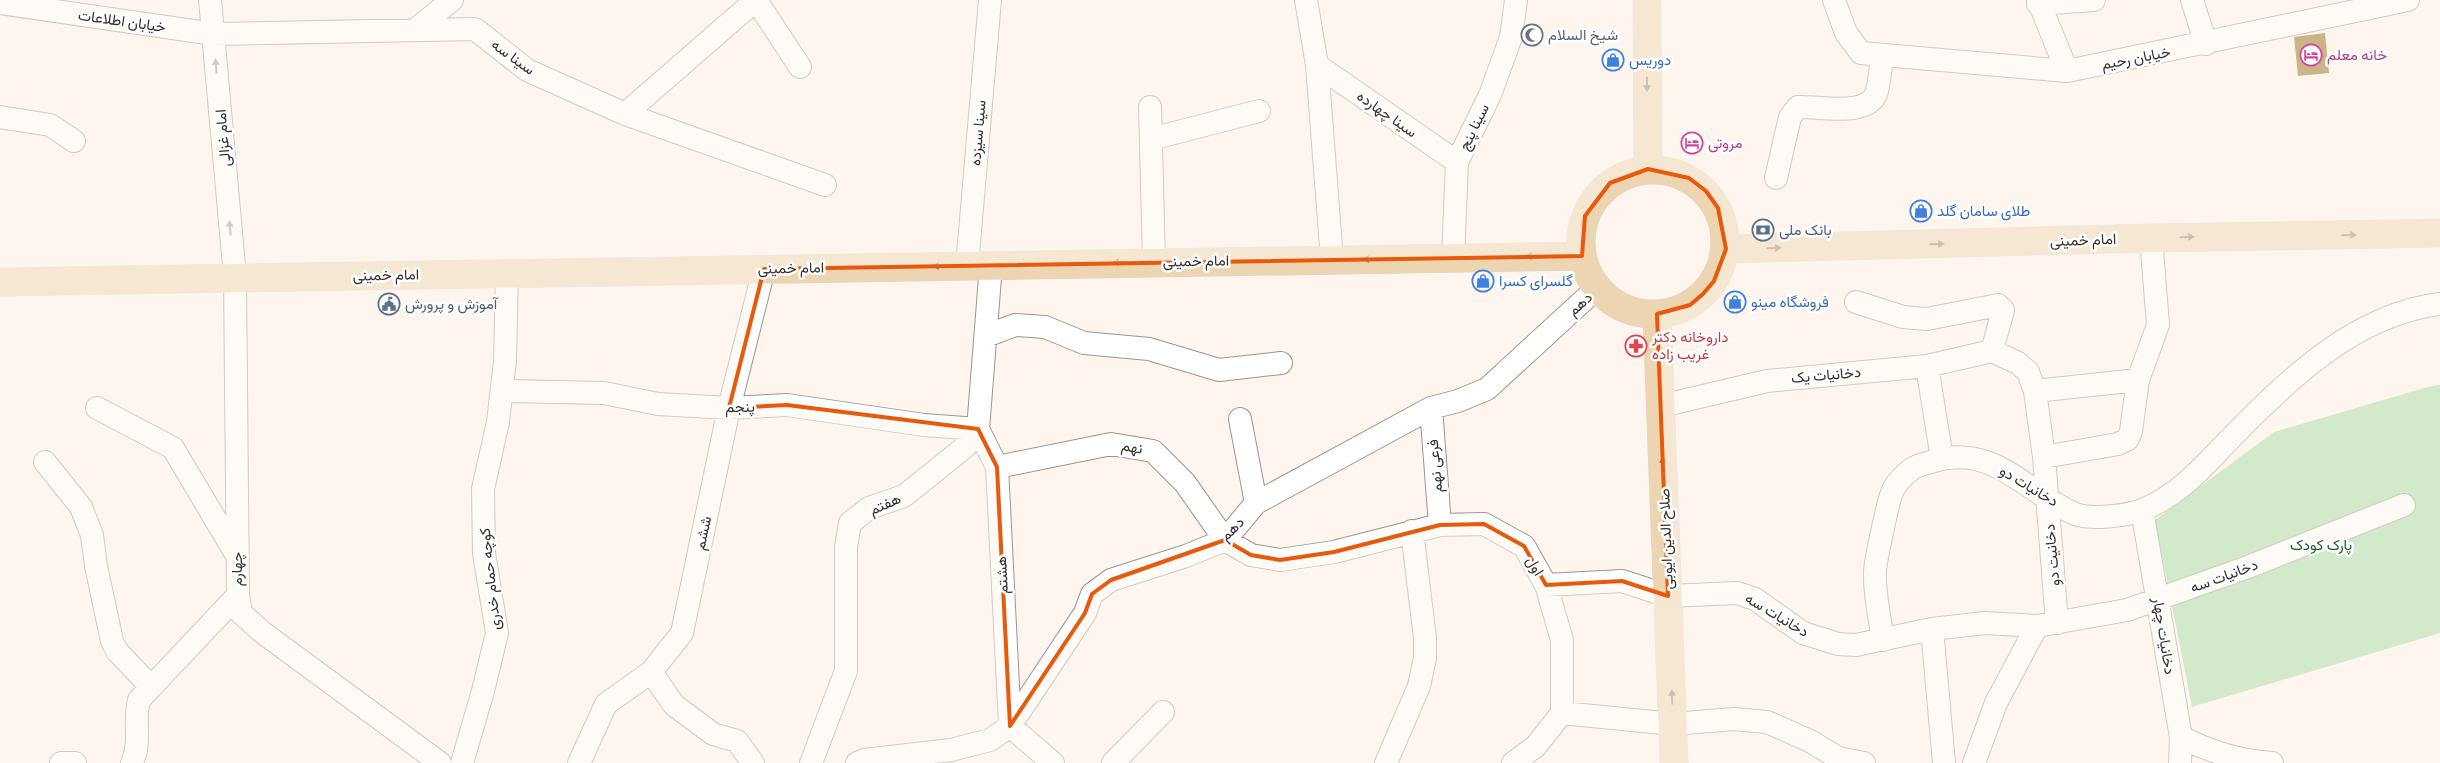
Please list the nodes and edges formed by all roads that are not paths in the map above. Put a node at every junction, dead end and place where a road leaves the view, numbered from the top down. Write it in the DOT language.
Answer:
graph roads {
  1 [pos="210,0"];
  2 [pos="756,0"];
  3 [pos="990,0"];
  4 [pos="1306,0"];
  5 [pos="1516,0"];
  6 [pos="1647,0"];
  7 [pos="1834,0"];
  8 [pos="2094,0"];
  9 [pos="2192,0"];
  10 [pos="2408,0"];
  11 [pos="447,2"];
  12 [pos="2038,2"];
  13 [pos="0,3"];
  14 [pos="415,30"];
  15 [pos="214,34"];
  16 [pos="2206,44"];
  17 [pos="1871,54"];
  18 [pos="1317,65"];
  19 [pos="800,67"];
  20 [pos="2067,72"];
  21 [pos="1150,107"];
  22 [pos="1259,111"];
  23 [pos="625,114"];
  24 [pos="0,117"];
  25 [pos="1151,139"];
  26 [pos="74,141"];
  27 [pos="1457,162"];
  28 [pos="1648,169"];
  29 [pos="1776,178"];
  30 [pos="824,185"];
  31 [pos="2440,233"];
  32 [pos="2151,238"];
  33 [pos="1726,249"];
  34 [pos="1582,256"];
  35 [pos="1453,258"];
  36 [pos="1332,260"];
  37 [pos="1154,261"];
  38 [pos="979,265"];
  39 [pos="764,269"];
  40 [pos="507,273"];
  41 [pos="235,277"];
  42 [pos="0,282"];
  43 [pos="1597,288"];
  44 [pos="1856,302"];
  45 [pos="2440,304"];
  46 [pos="1657,314"];
  47 [pos="986,336"];
  48 [pos="1992,351"];
  49 [pos="1281,363"];
  50 [pos="1927,366"];
  51 [pos="2138,380"];
  52 [pos="502,390"];
  53 [pos="2035,391"];
  54 [pos="1661,406"];
  55 [pos="97,408"];
  56 [pos="729,408"];
  57 [pos="1431,408"];
  58 [pos="1240,419"];
  59 [pos="978,429"];
  60 [pos="2044,457"];
  61 [pos="1942,459"];
  62 [pos="45,462"];
  63 [pos="997,467"];
  64 [pos="2047,498"];
  65 [pos="1256,503"];
  66 [pos="2404,505"];
  67 [pos="2142,510"];
  68 [pos="1440,524"];
  69 [pos="1412,531"];
  70 [pos="1225,540"];
  71 [pos="237,556"];
  72 [pos="1546,585"];
  73 [pos="238,595"];
  74 [pos="1668,596"];
  75 [pos="2159,600"];
  76 [pos="2047,625"];
  77 [pos="1932,629"];
  78 [pos="1883,640"];
  79 [pos="651,672"];
  80 [pos="150,686"];
  81 [pos="1163,712"];
  82 [pos="1562,713"];
  83 [pos="1673,724"];
  84 [pos="1010,726"];
  85 [pos="2181,737"];
  86 [pos="61,763"];
  87 [pos="75,763"];
  88 [pos="132,763"];
  89 [pos="440,763"];
  90 [pos="462,763"];
  91 [pos="579,763"];
  92 [pos="753,763"];
  93 [pos="811,763"];
  94 [pos="857,763"];
  95 [pos="1054,763"];
  96 [pos="1114,763"];
  97 [pos="1386,763"];
  98 [pos="1513,763"];
  99 [pos="1674,763"];
  100 [pos="1864,763"];
  101 [pos="1944,763"];
  102 [pos="1974,763"];
  103 [pos="2180,763"];
  104 [pos="2272,763"];
  1 -- 15 [label="street, امام غزالی"];
  2 -- 19 [label="street"];
  2 -- 23 [label="street"];
  3 -- 38 [label="street, سینا سیزده"];
  4 -- 18 [label="street"];
  5 -- 27 [label="street, سینا پنج"];
  6 -- 28 [label="main road, one-way"];
  7 -- 17 [label="street"];
  8 -- 12 [label="street"];
  9 -- 16 [label="street"];
  10 -- 16 [label="street, خیابان رحیم"];
  11 -- 14 [label="street"];
  12 -- 20 [label="street"];
  13 -- 15 [label="street, خیابان اطلاعات"];
  14 -- 15 [label="street, سینا سه"];
  14 -- 23 [label="street, سینا سه"];
  41 -- 15 [label="street, امام غزالی, one-way"];
  16 -- 20 [label="street, خیابان رحیم"];
  17 -- 20 [label="street, خیابان رحیم"];
  17 -- 29 [label="street"];
  18 -- 27 [label="street, سینا چهارده"];
  18 -- 36 [label="street"];
  21 -- 25 [label="street"];
  22 -- 25 [label="street"];
  23 -- 30 [label="street, سینا سه"];
  24 -- 26 [label="street"];
  25 -- 37 [label="street"];
  27 -- 35 [label="street, سینا پنج"];
  28 -- 33 [label="main road"];
  28 -- 34 [label="main road"];
  32 -- 31 [label="main road, امام خمینی, one-way"];
  33 -- 32 [label="main road, امام خمینی, one-way"];
  32 -- 51 [label="street"];
  33 -- 46 [label="main road"];
  34 -- 35 [label="main road, امام خمینی, one-way"];
  34 -- 43 [label="main road"];
  35 -- 36 [label="main road, امام خمینی, one-way"];
  36 -- 37 [label="main road, امام خمینی"];
  37 -- 38 [label="main road, امام خمینی, one-way"];
  38 -- 39 [label="main road, امام خمینی, one-way"];
  38 -- 47 [label="street"];
  39 -- 40 [label="main road, امام خمینی"];
  39 -- 56 [label="street, ششم"];
  40 -- 41 [label="main road, امام خمینی"];
  40 -- 52 [label="street, کوچه حمام خدری"];
  41 -- 42 [label="main road, امام خمینی"];
  41 -- 71 [label="street, چهارم"];
  43 -- 46 [label="main road"];
  43 -- 57 [label="street, دهم"];
  44 -- 48 [label="street"];
  45 -- 67 [label="street, دخانیات دو"];
  46 -- 54 [label="main road, صلاح الدین ایوبی"];
  47 -- 49 [label="street"];
  47 -- 59 [label="street"];
  48 -- 50 [label="street, دخانیات یک"];
  48 -- 53 [label="street, دخانیت دو"];
  50 -- 54 [label="street, دخانیات یک"];
  50 -- 61 [label="street"];
  51 -- 53 [label="street"];
  51 -- 60 [label="street"];
  52 -- 56 [label="street, پنجم"];
  52 -- 90 [label="street, کوچه حمام خدری"];
  53 -- 60 [label="street, دخانیت دو"];
  74 -- 54 [label="main road, صلاح الدین ایوبی, one-way"];
  55 -- 71 [label="street"];
  56 -- 59 [label="street, پنجم"];
  56 -- 79 [label="street, ششم"];
  57 -- 65 [label="street, دهم"];
  57 -- 68 [label="street, فرعی نهم"];
  58 -- 65 [label="street"];
  59 -- 63 [label="street, هشتم"];
  59 -- 93 [label="street, هفتم"];
  60 -- 64 [label="street, دخانیت دو"];
  61 -- 64 [label="street, دخانیات دو"];
  61 -- 78 [label="street, دخانیات دو"];
  62 -- 80 [label="street"];
  63 -- 70 [label="street, نهم"];
  63 -- 84 [label="street, هشتم"];
  64 -- 67 [label="street, دخانیات دو"];
  64 -- 76 [label="street, دخانیت دو"];
  65 -- 70 [label="street, دهم"];
  66 -- 75 [label="street, دخانیات سه"];
  67 -- 75 [label="street, دخانیات چهار"];
  68 -- 69 [label="street, اول"];
  68 -- 72 [label="street, اول"];
  69 -- 70 [label="street, اول"];
  69 -- 97 [label="street"];
  70 -- 84 [label="street, دهم"];
  71 -- 73 [label="street, چهارم"];
  72 -- 74 [label="street, دخانیات سه"];
  72 -- 82 [label="street, اول"];
  73 -- 80 [label="street"];
  73 -- 89 [label="street, چهارم"];
  74 -- 78 [label="street, دخانیات سه"];
  83 -- 74 [label="main road, صلاح الدین ایوبی, one-way"];
  75 -- 76 [label="street, دخانیات سه"];
  75 -- 85 [label="street, دخانیات چهار"];
  76 -- 77 [label="street, دخانیات سه"];
  76 -- 102 [label="street"];
  77 -- 78 [label="street, دخانیات سه"];
  77 -- 101 [label="street"];
  79 -- 91 [label="street, ششم"];
  79 -- 92 [label="street"];
  80 -- 88 [label="street"];
  81 -- 96 [label="street"];
  82 -- 83 [label="street"];
  82 -- 98 [label="street"];
  83 -- 99 [label="main road, صلاح الدین ایوبی"];
  83 -- 100 [label="street"];
  84 -- 94 [label="street, دهم"];
  84 -- 95 [label="street"];
  85 -- 103 [label="street, دخانیات چهار"];
  85 -- 104 [label="street"];
  86 -- 87 [label="street"];
}
